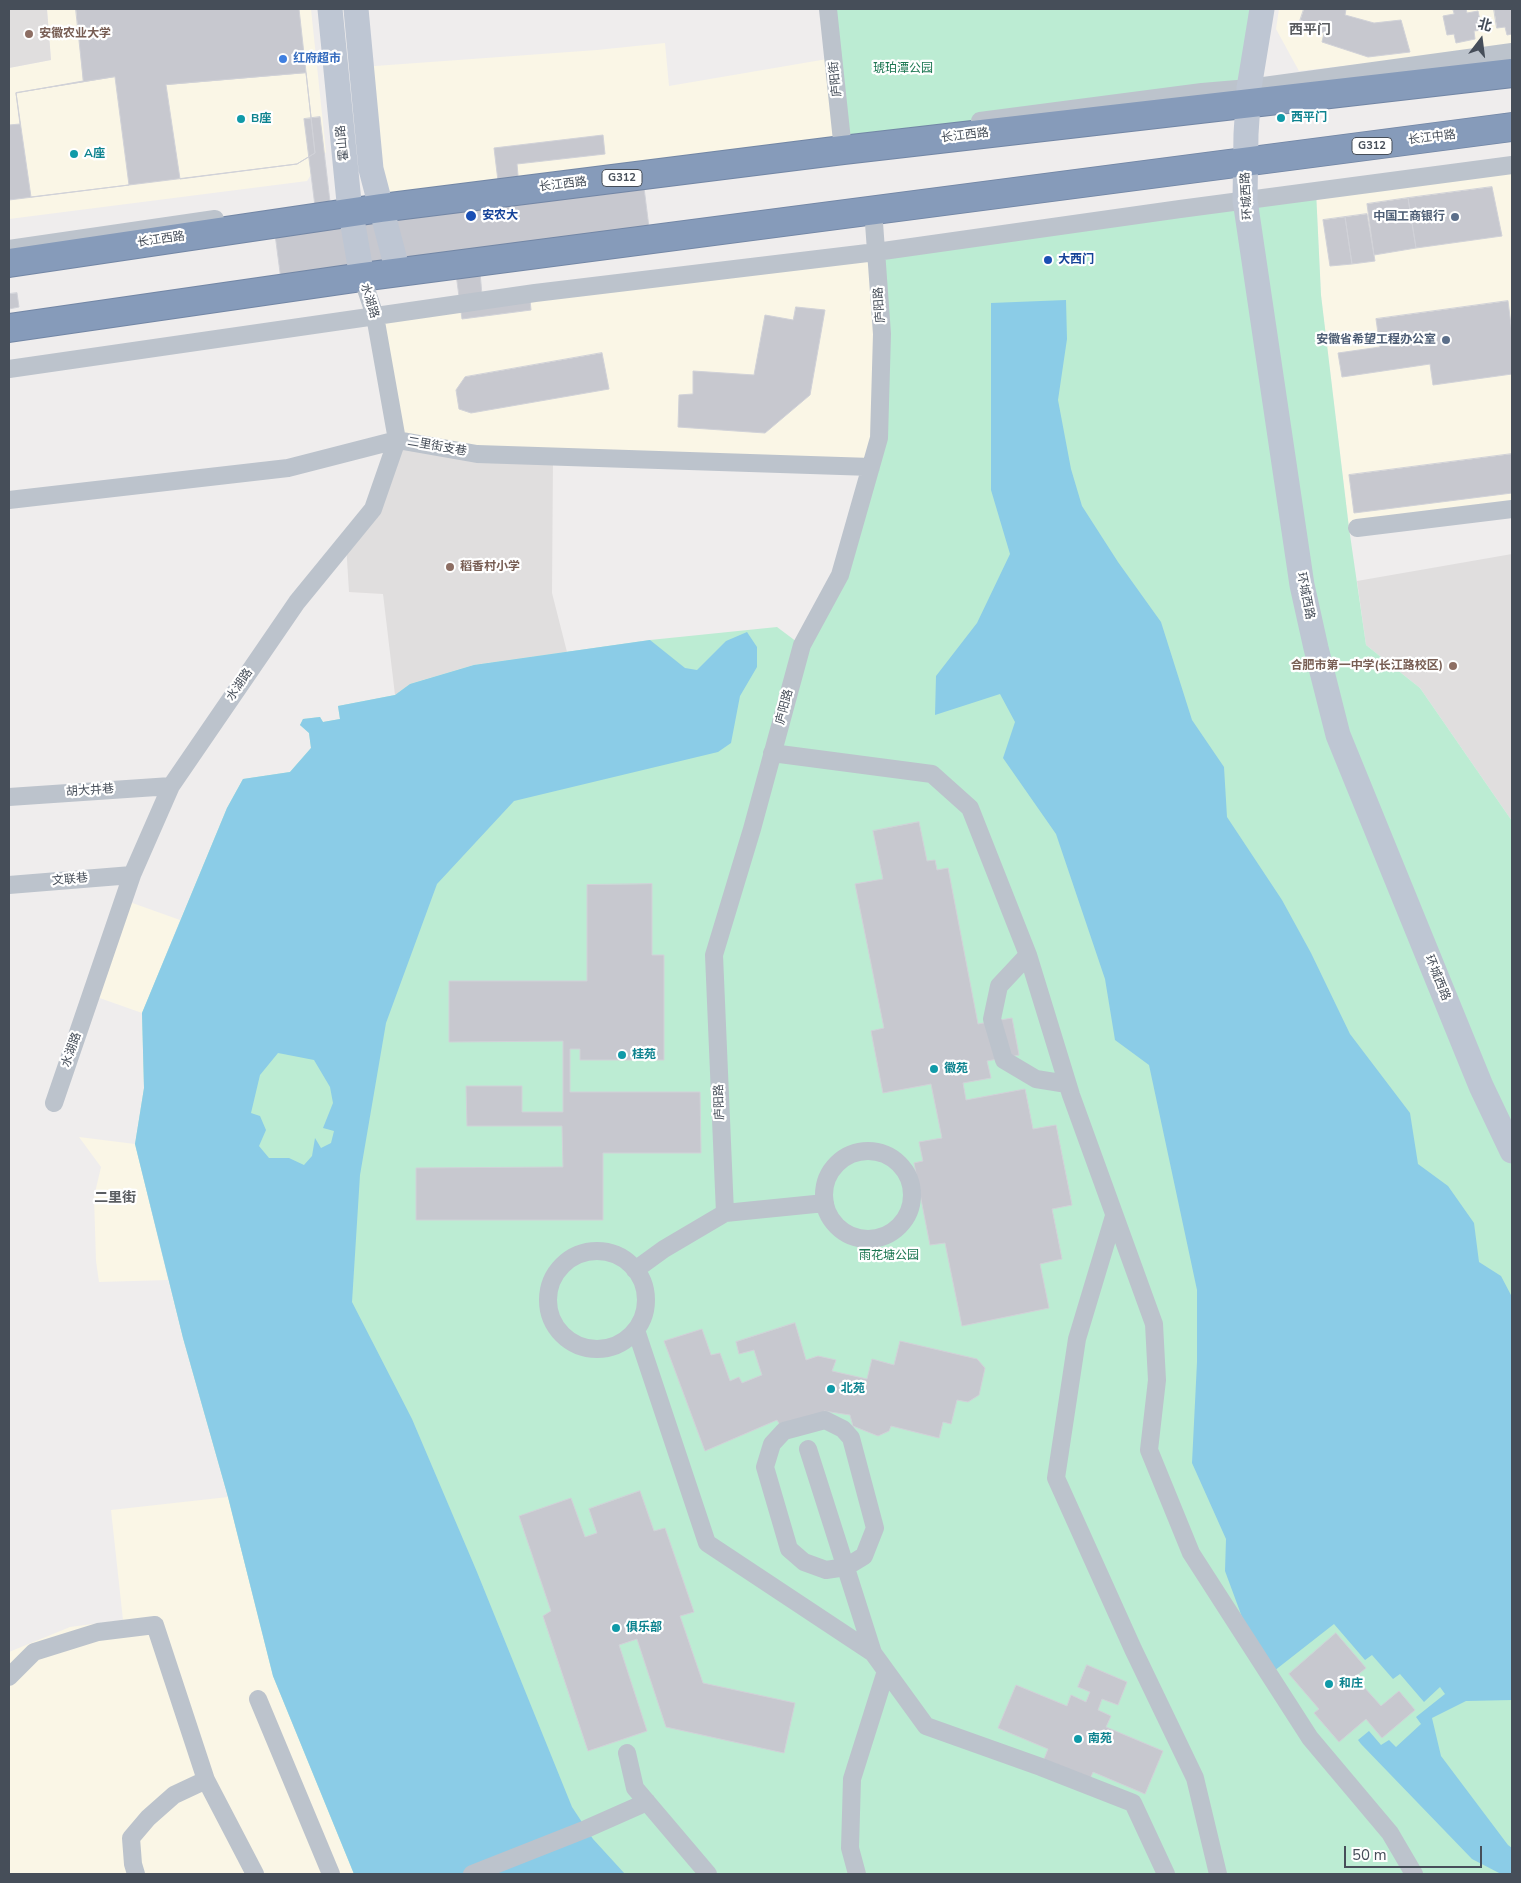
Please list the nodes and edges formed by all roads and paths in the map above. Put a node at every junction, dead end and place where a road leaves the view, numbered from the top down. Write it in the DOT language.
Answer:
graph roads {
  1 [pos="330,9"];
  2 [pos="356,9"];
  3 [pos="828,9"];
  4 [pos="1262,9"];
  5 [pos="1512,52"];
  6 [pos="1512,73"];
  7 [pos="1245,98"];
  8 [pos="1512,127"];
  9 [pos="842,144"];
  10 [pos="1239,163"];
  11 [pos="1512,165"];
  12 [pos="1245,200"];
  13 [pos="380,203"];
  14 [pos="349,207"];
  15 [pos="873,210"];
  16 [pos="9,249"];
  17 [pos="876,252"];
  18 [pos="9,263"];
  19 [pos="398,272"];
  20 [pos="362,277"];
  21 [pos="375,316"];
  22 [pos="9,328"];
  23 [pos="9,369"];
  24 [pos="397,440"];
  25 [pos="871,467"];
  26 [pos="9,500"];
  27 [pos="1512,509"];
  28 [pos="1357,528"];
  29 [pos="772,754"];
  30 [pos="171,786"];
  31 [pos="9,796"];
  32 [pos="132,875"];
  33 [pos="9,885"];
  34 [pos="1028,955"];
  35 [pos="1067,1084"];
  36 [pos="54,1103"];
  37 [pos="1512,1151"];
  38 [pos="825,1203"];
  39 [pos="725,1213"];
  40 [pos="1114,1216"];
  41 [pos="635,1270"];
  42 [pos="636,1330"];
  43 [pos="808,1449"];
  44 [pos="846,1568"];
  45 [pos="873,1653"];
  46 [pos="886,1671"];
  47 [pos="9,1676"];
  48 [pos="258,1699"];
  49 [pos="627,1753"];
  50 [pos="206,1780"];
  51 [pos="647,1802"];
  52 [pos="250,1873"];
  53 [pos="136,1874"];
  54 [pos="331,1874"];
  55 [pos="472,1874"];
  56 [pos="708,1874"];
  57 [pos="857,1874"];
  58 [pos="1166,1874"];
  59 [pos="1218,1874"];
  60 [pos="1414,1874"];
  1 -- 14 [label="street, 霍山路"];
  2 -- 13 [label="street, 霍山路"];
  3 -- 9 [label="street, 庐阳街"];
  4 -- 7 [label="street, 环城西路"];
  5 -- 7 [label="street"];
  6 -- 7 [label="highway, G312"];
  7 -- 9 [label="highway, 长江西路 / G312"];
  7 -- 10 [label="street, 环城西路"];
  8 -- 10 [label="highway, 长江中路 / G312"];
  9 -- 13 [label="highway, 长江西路 / G312"];
  10 -- 12 [label="street, 环城西路"];
  10 -- 15 [label="highway, G312"];
  11 -- 12 [label="street"];
  12 -- 17 [label="street"];
  12 -- 37 [label="street, 环城西路"];
  13 -- 14 [label="highway, 长江西路 / G312"];
  13 -- 19 [label="street, 霍山路"];
  14 -- 16 [label="street"];
  14 -- 18 [label="highway, 长江西路 / G312"];
  14 -- 20 [label="street, 霍山路"];
  15 -- 17 [label="street, 庐阳路"];
  15 -- 19 [label="highway, G312"];
  17 -- 21 [label="street"];
  17 -- 25 [label="street, 庐阳路"];
  19 -- 20 [label="highway, G312"];
  20 -- 21 [label="street, 水湖路"];
  20 -- 22 [label="highway, G312"];
  21 -- 23 [label="street"];
  21 -- 24 [label="street, 水湖路"];
  24 -- 25 [label="street, 二里街支巷"];
  24 -- 26 [label="street, 二里街支巷"];
  24 -- 30 [label="street, 水湖路"];
  25 -- 29 [label="street, 庐阳路"];
  27 -- 28 [label="street"];
  29 -- 34 [label="street"];
  29 -- 39 [label="street, 庐阳路"];
  30 -- 31 [label="street, 胡大井巷"];
  30 -- 32 [label="street, 水湖路"];
  32 -- 33 [label="street, 文联巷"];
  32 -- 36 [label="street, 水湖路"];
  34 -- 35 [label="street"];
  34 -- 35 [label="street"];
  35 -- 40 [label="street"];
  38 -- 38 [label="street"];
  38 -- 39 [label="street"];
  39 -- 41 [label="street"];
  40 -- 59 [label="street"];
  40 -- 60 [label="street"];
  41 -- 42 [label="street"];
  41 -- 42 [label="street"];
  42 -- 45 [label="street"];
  43 -- 44 [label="street"];
  44 -- 44 [label="street"];
  44 -- 45 [label="street"];
  45 -- 46 [label="street"];
  46 -- 57 [label="street"];
  46 -- 58 [label="street"];
  47 -- 50 [label="street"];
  48 -- 54 [label="street"];
  49 -- 51 [label="street"];
  50 -- 52 [label="street"];
  50 -- 53 [label="street"];
  51 -- 55 [label="street"];
  51 -- 56 [label="street"];
}
